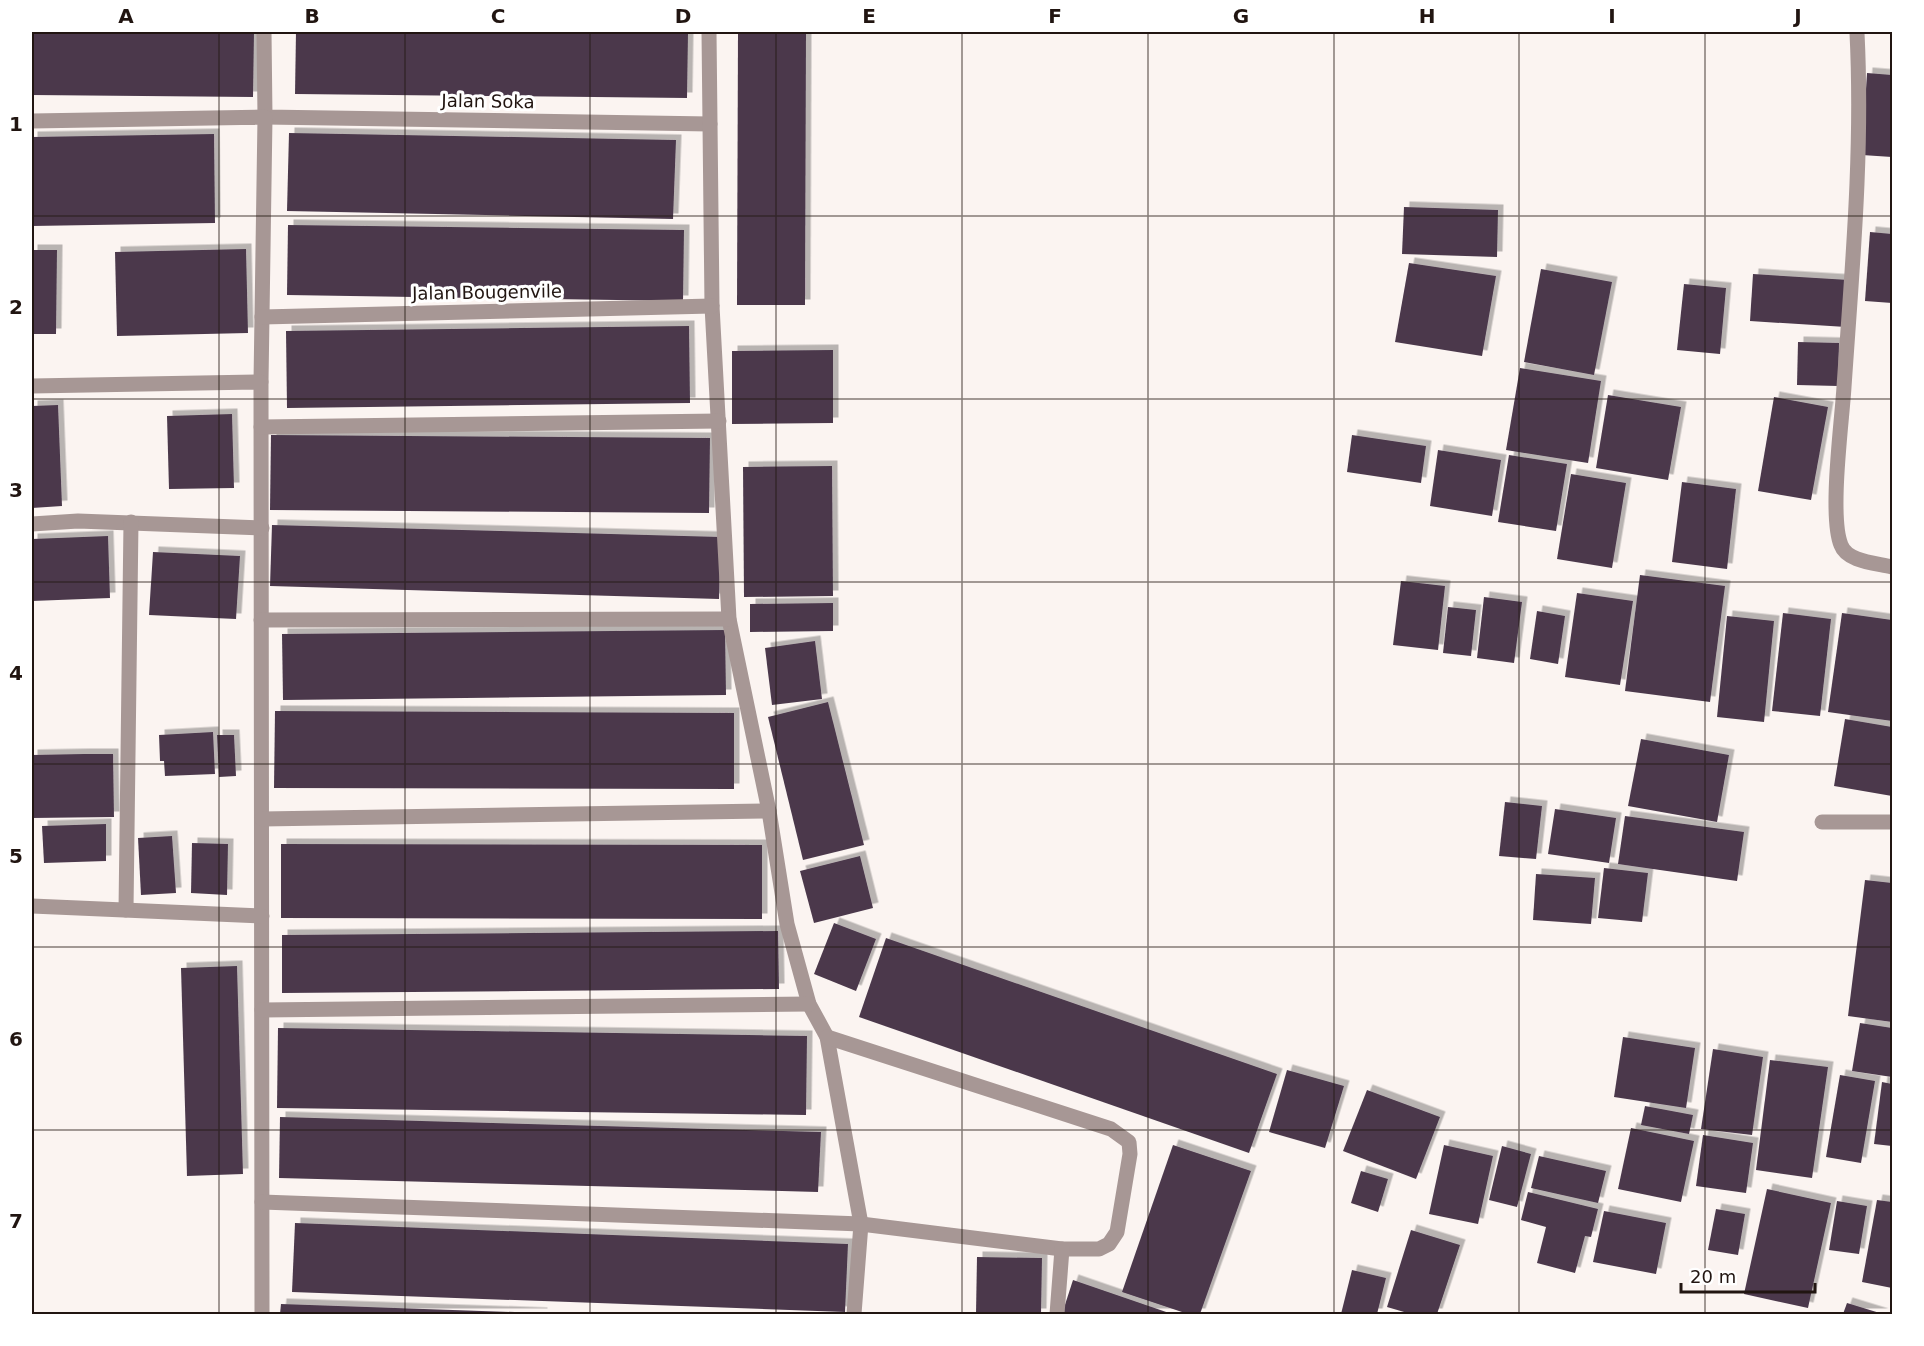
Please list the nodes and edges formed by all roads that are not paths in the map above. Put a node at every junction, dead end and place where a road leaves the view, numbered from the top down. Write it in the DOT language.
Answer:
graph roads {
  1 [pos="264,32"];
  2 [pos="709,32"];
  3 [pos="1857,33"];
  4 [pos="265,117"];
  5 [pos="32,121"];
  6 [pos="710,124"];
  7 [pos="712,306"];
  8 [pos="262,317"];
  9 [pos="261,382"];
  10 [pos="32,386"];
  11 [pos="719,421"];
  12 [pos="261,427"];
  13 [pos="131,522"];
  14 [pos="32,524"];
  15 [pos="262,528"];
  16 [pos="1893,567"];
  17 [pos="729,619"];
  18 [pos="261,620"];
  19 [pos="769,811"];
  20 [pos="262,819"];
  21 [pos="1822,822"];
  22 [pos="1893,822"];
  23 [pos="32,906"];
  24 [pos="126,910"];
  25 [pos="262,916"];
  26 [pos="810,1004"];
  27 [pos="262,1010"];
  28 [pos="827,1036"];
  29 [pos="262,1202"];
  30 [pos="861,1224"];
  31 [pos="1062,1249"];
  32 [pos="262,1314"];
  33 [pos="854,1314"];
  34 [pos="1057,1314"];
  1 -- 4 [label="street"];
  2 -- 6 [label="street"];
  3 -- 16 [label="street"];
  4 -- 5 [label="street, Jalan Soka"];
  4 -- 6 [label="street, Jalan Soka"];
  4 -- 8 [label="street"];
  6 -- 7 [label="street"];
  7 -- 8 [label="street, Jalan Bougenvile"];
  7 -- 11 [label="street"];
  8 -- 9 [label="street"];
  9 -- 10 [label="street"];
  9 -- 12 [label="street"];
  11 -- 12 [label="street"];
  11 -- 17 [label="street"];
  12 -- 15 [label="street"];
  13 -- 14 [label="street"];
  13 -- 15 [label="street"];
  13 -- 24 [label="street"];
  15 -- 18 [label="street"];
  17 -- 18 [label="street"];
  17 -- 19 [label="street"];
  18 -- 20 [label="street"];
  19 -- 20 [label="street"];
  19 -- 26 [label="street"];
  20 -- 25 [label="street"];
  21 -- 22 [label="street"];
  23 -- 24 [label="street"];
  24 -- 25 [label="street"];
  25 -- 27 [label="street"];
  26 -- 27 [label="street"];
  26 -- 28 [label="street"];
  27 -- 29 [label="street"];
  28 -- 30 [label="street"];
  28 -- 31 [label="street"];
  29 -- 30 [label="street"];
  29 -- 32 [label="street"];
  30 -- 31 [label="street"];
  30 -- 33 [label="street"];
  31 -- 34 [label="street"];
}
